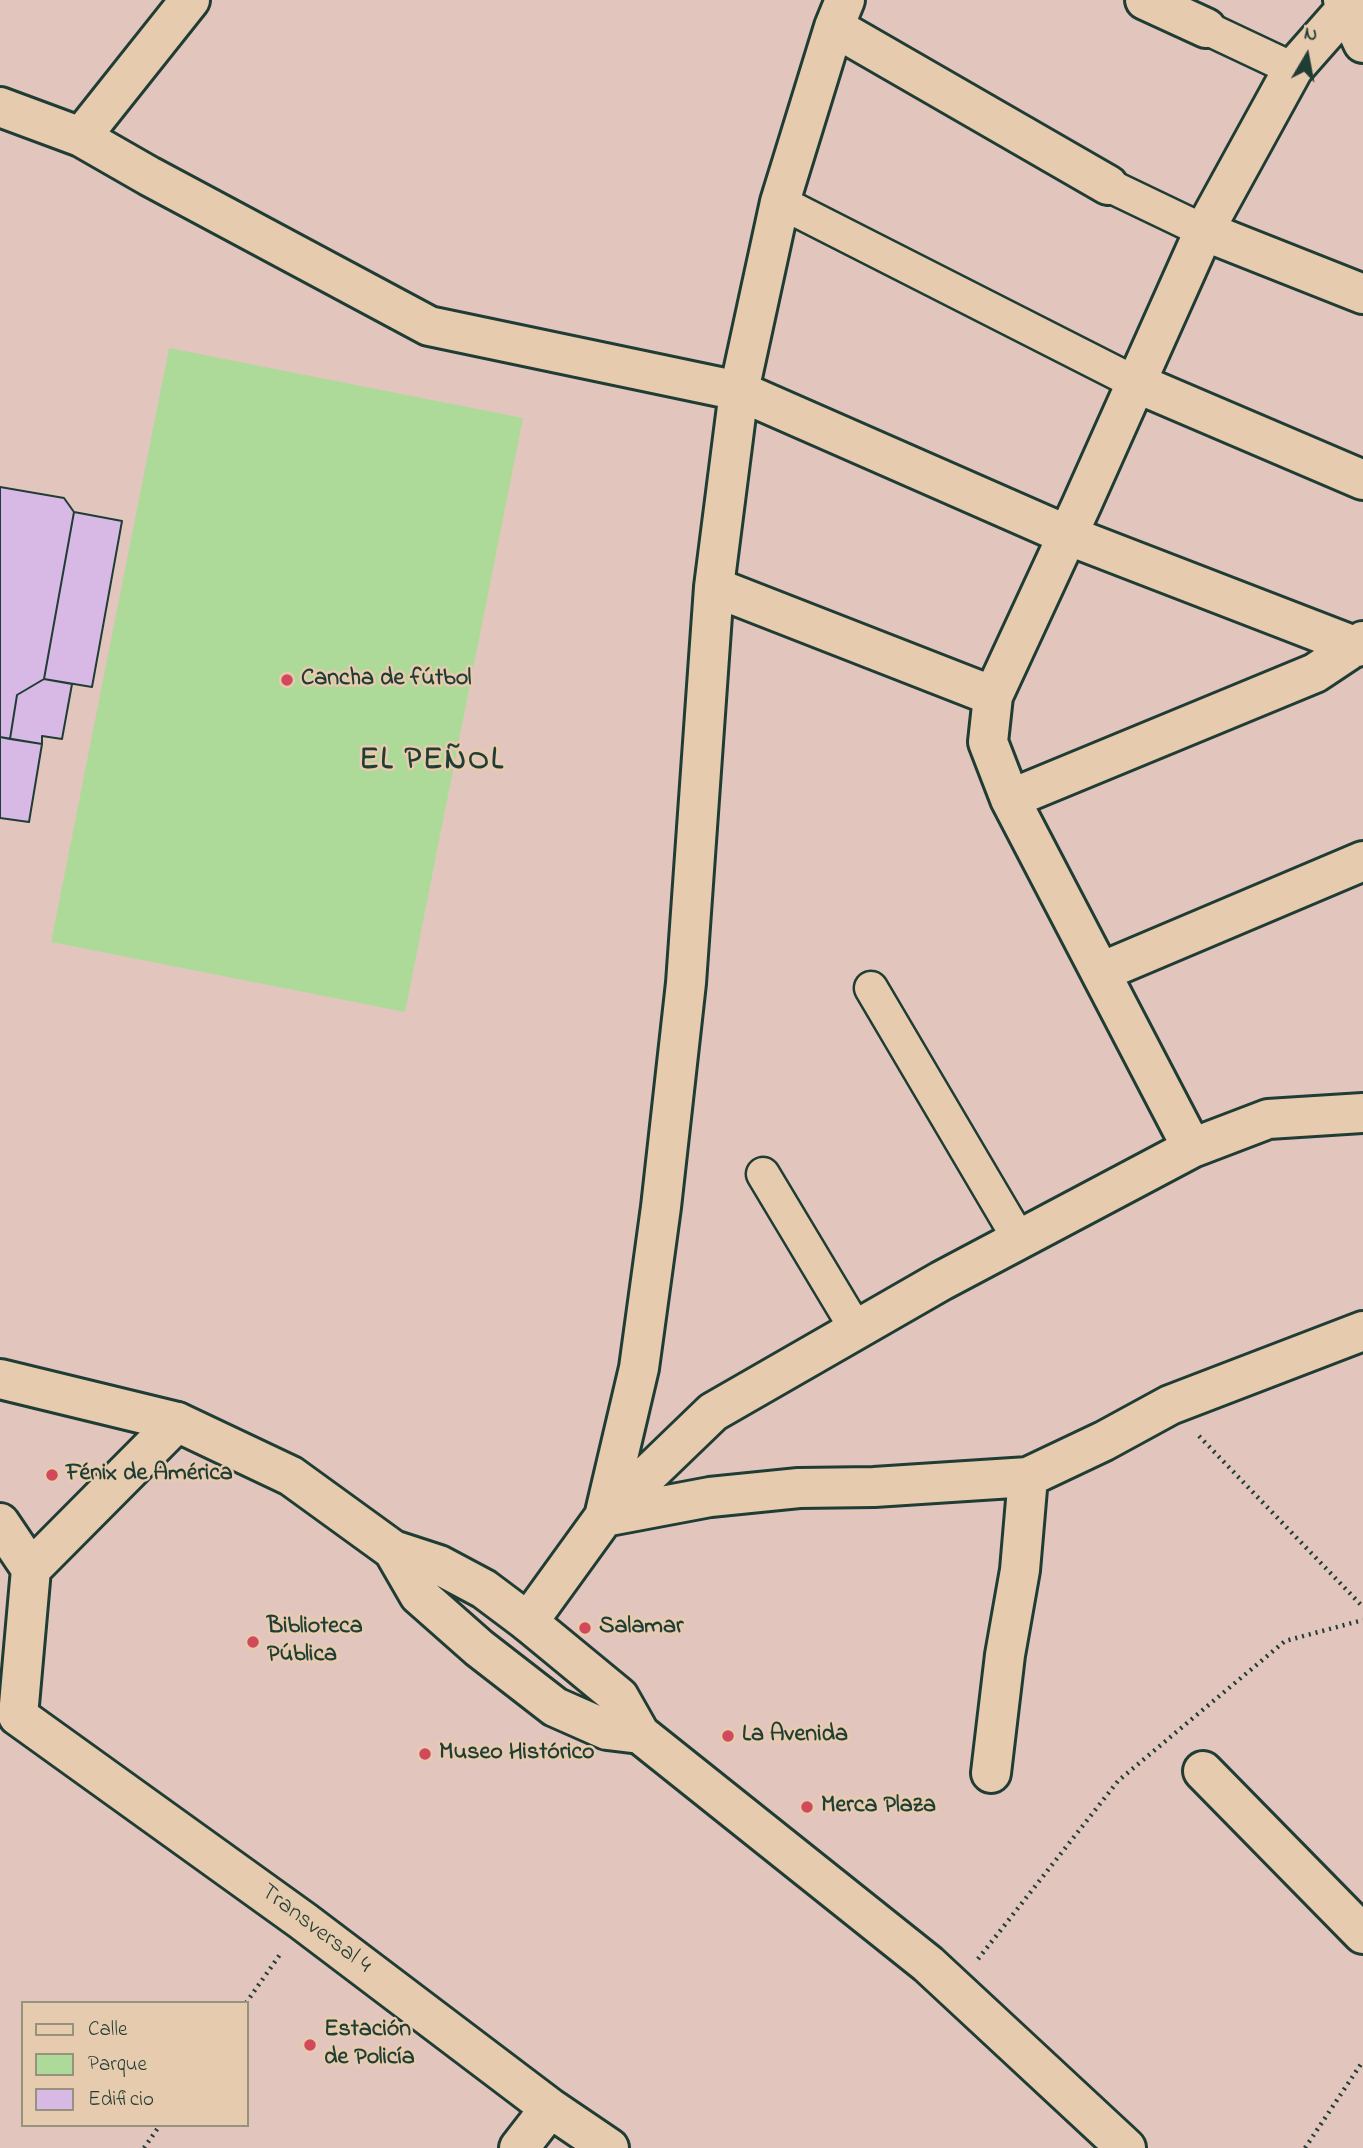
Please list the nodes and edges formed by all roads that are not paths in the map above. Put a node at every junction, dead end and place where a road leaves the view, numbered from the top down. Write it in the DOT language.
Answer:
graph roads {
  1 [pos="190,0"];
  2 [pos="1145,0"];
  3 [pos="1351,4"];
  4 [pos="839,13"];
  5 [pos="1206,28"];
  6 [pos="1363,43"];
  7 [pos="1293,69"];
  8 [pos="0,107"];
  9 [pos="81,137"];
  10 [pos="1108,185"];
  11 [pos="780,202"];
  12 [pos="1204,231"];
  13 [pos="1363,294"];
  14 [pos="1136,383"];
  15 [pos="739,391"];
  16 [pos="1363,480"];
  17 [pos="1067,534"];
  18 [pos="714,587"];
  19 [pos="1354,655"];
  20 [pos="993,696"];
  21 [pos="1010,799"];
  22 [pos="1363,862"];
  23 [pos="1101,972"];
  24 [pos="872,988"];
  25 [pos="1363,1113"];
  26 [pos="1192,1148"];
  27 [pos="764,1174"];
  28 [pos="1019,1239"];
  29 [pos="856,1329"];
  30 [pos="1363,1331"];
  31 [pos="0,1379"];
  32 [pos="177,1422"];
  33 [pos="1028,1477"];
  34 [pos="604,1517"];
  35 [pos="0,1523"];
  36 [pos="393,1550"];
  37 [pos="31,1569"];
  38 [pos="528,1622"];
  39 [pos="9,1720"];
  40 [pos="640,1734"];
  41 [pos="1203,1771"];
  42 [pos="991,1773"];
  43 [pos="1363,1934"];
  44 [pos="550,2108"];
  45 [pos="519,2148"];
  46 [pos="609,2148"];
  47 [pos="1126,2148"];
  1 -- 9 [label="street"];
  2 -- 5 [label="street"];
  3 -- 6 [label="street"];
  3 -- 7 [label="street"];
  4 -- 10 [label="street"];
  4 -- 11 [label="street"];
  5 -- 7 [label="street"];
  7 -- 12 [label="street"];
  8 -- 9 [label="street"];
  9 -- 15 [label="street"];
  10 -- 12 [label="street"];
  11 -- 14 [label="street"];
  11 -- 15 [label="street"];
  12 -- 13 [label="street"];
  12 -- 14 [label="street"];
  14 -- 16 [label="street"];
  14 -- 17 [label="street"];
  15 -- 17 [label="street"];
  15 -- 18 [label="street"];
  17 -- 19 [label="street"];
  17 -- 20 [label="street"];
  18 -- 20 [label="street"];
  18 -- 34 [label="street"];
  19 -- 21 [label="street"];
  20 -- 21 [label="street"];
  21 -- 23 [label="street"];
  22 -- 23 [label="street"];
  23 -- 26 [label="street"];
  24 -- 28 [label="street"];
  25 -- 26 [label="street"];
  26 -- 28 [label="street"];
  27 -- 29 [label="street"];
  28 -- 29 [label="street"];
  29 -- 34 [label="street"];
  30 -- 33 [label="street"];
  31 -- 32 [label="street"];
  32 -- 36 [label="street"];
  32 -- 37 [label="street"];
  33 -- 34 [label="street"];
  33 -- 42 [label="street"];
  34 -- 38 [label="street"];
  35 -- 37 [label="street"];
  36 -- 38 [label="street"];
  36 -- 40 [label="street"];
  37 -- 39 [label="street"];
  38 -- 40 [label="street"];
  39 -- 44 [label="street, Transversal 4"];
  40 -- 47 [label="street"];
  41 -- 43 [label="street"];
  44 -- 45 [label="street"];
  44 -- 46 [label="street, Transversal 4"];
}
